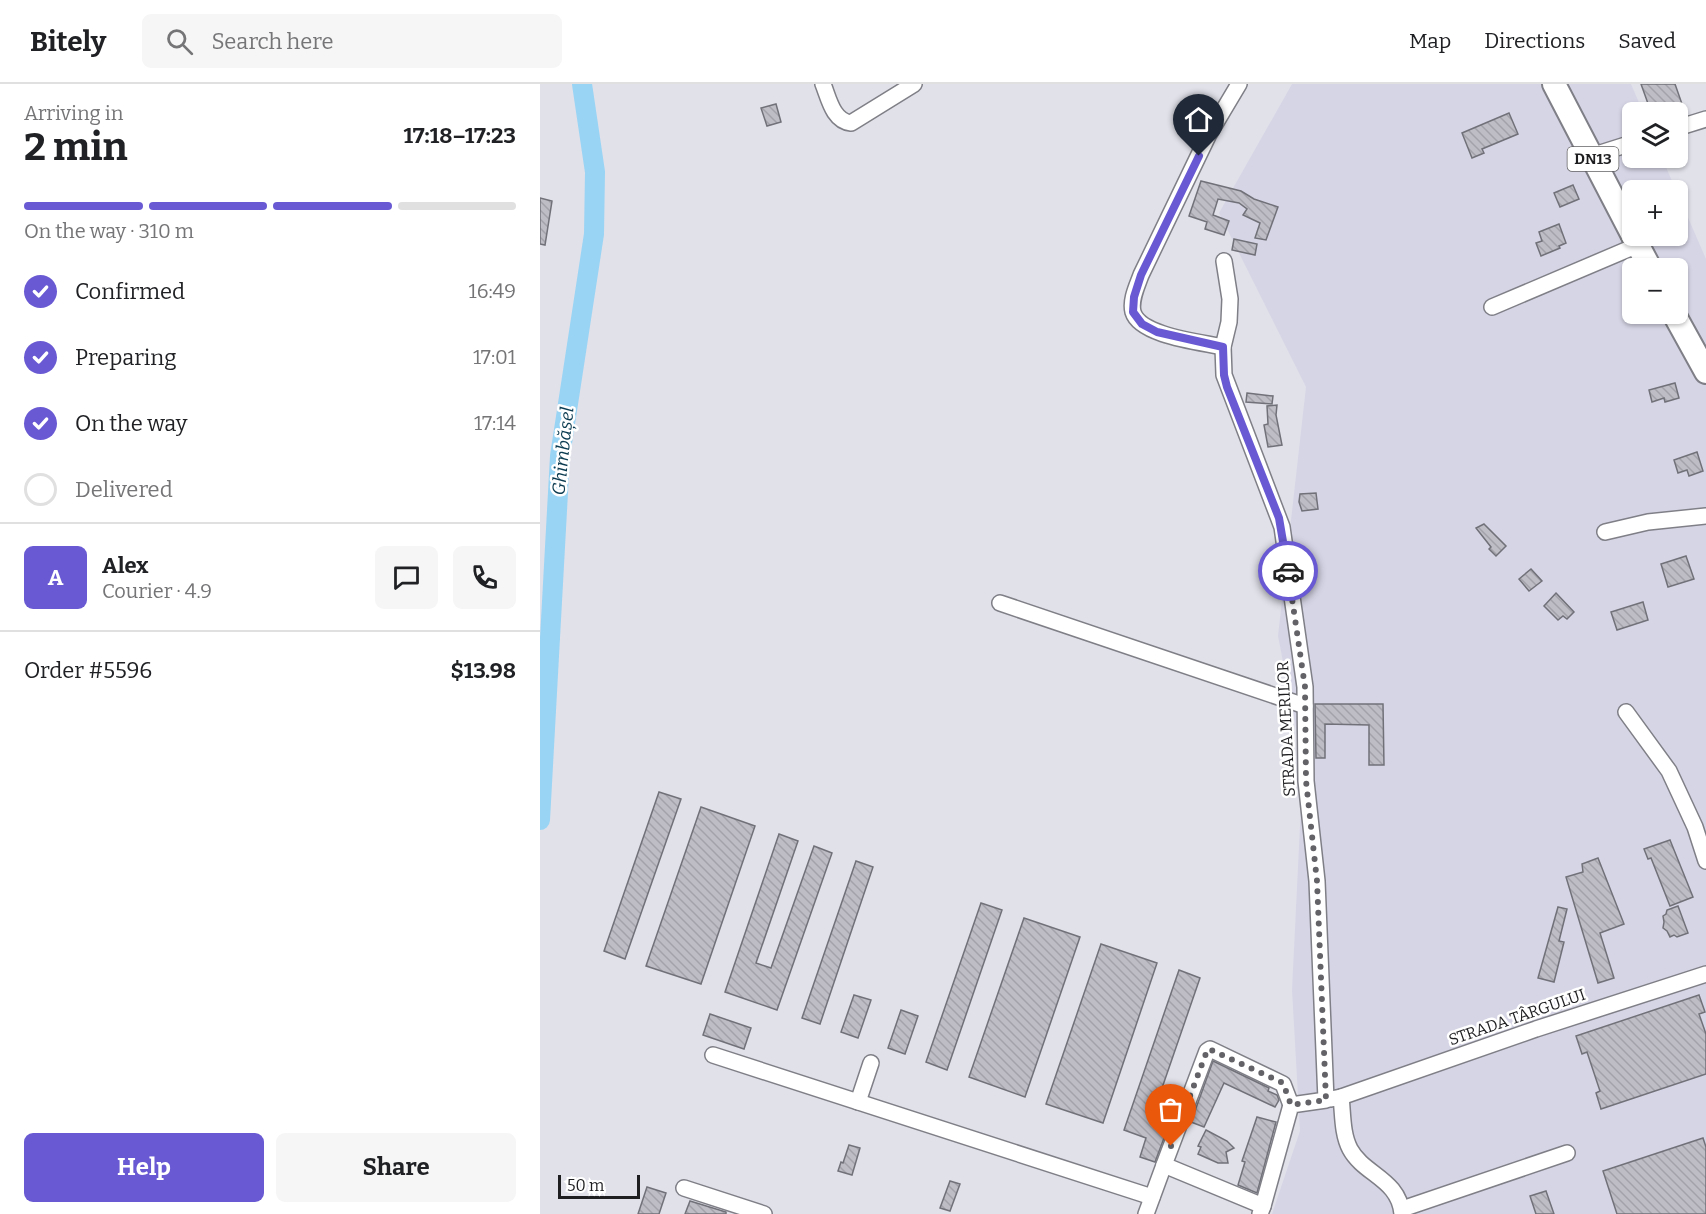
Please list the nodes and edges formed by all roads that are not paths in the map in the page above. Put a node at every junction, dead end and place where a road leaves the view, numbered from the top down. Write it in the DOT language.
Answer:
graph roads {
  1 [pos="823,84"];
  2 [pos="914,84"];
  3 [pos="1239,84"];
  4 [pos="1554,84"];
  5 [pos="1706,119"];
  6 [pos="1688,125"];
  7 [pos="1622,146"];
  8 [pos="1591,156"];
  9 [pos="1622,215"];
  10 [pos="1622,244"];
  11 [pos="1224,261"];
  12 [pos="1492,307"];
  13 [pos="1680,324"];
  14 [pos="1223,347"];
  15 [pos="1706,372"];
  16 [pos="1706,516"];
  17 [pos="1605,532"];
  18 [pos="1000,603"];
  19 [pos="1305,706"];
  20 [pos="1626,712"];
  21 [pos="1706,861"];
  22 [pos="1706,974"];
  23 [pos="713,1055"];
  24 [pos="871,1063"];
  25 [pos="1341,1097"];
  26 [pos="1326,1100"];
  27 [pos="858,1102"];
  28 [pos="1291,1105"];
  29 [pos="1567,1153"];
  30 [pos="1164,1165"];
  31 [pos="684,1188"];
  32 [pos="1152,1197"];
  33 [pos="1262,1210"];
  34 [pos="1402,1211"];
  35 [pos="764,1214"];
  36 [pos="1146,1214"];
  1 -- 2 [label="street"];
  3 -- 14 [label="street"];
  4 -- 8 [label="highway, DN13"];
  5 -- 6 [label="street"];
  7 -- 8 [label="street"];
  8 -- 9 [label="highway, DN13"];
  10 -- 12 [label="street"];
  11 -- 14 [label="street, STRADA MERILOR"];
  13 -- 15 [label="highway"];
  14 -- 19 [label="street, STRADA MERILOR"];
  16 -- 17 [label="street"];
  18 -- 19 [label="street"];
  19 -- 26 [label="street, STRADA MERILOR"];
  20 -- 21 [label="street"];
  22 -- 25 [label="street, STRADA TÂRGULUI"];
  23 -- 27 [label="street"];
  24 -- 27 [label="street"];
  25 -- 26 [label="street, STRADA TÂRGULUI"];
  25 -- 34 [label="street"];
  26 -- 28 [label="street"];
  27 -- 32 [label="street"];
  28 -- 30 [label="street"];
  28 -- 33 [label="street"];
  29 -- 34 [label="street"];
  30 -- 32 [label="street"];
  30 -- 33 [label="street"];
  31 -- 35 [label="street"];
  32 -- 36 [label="street"];
}
